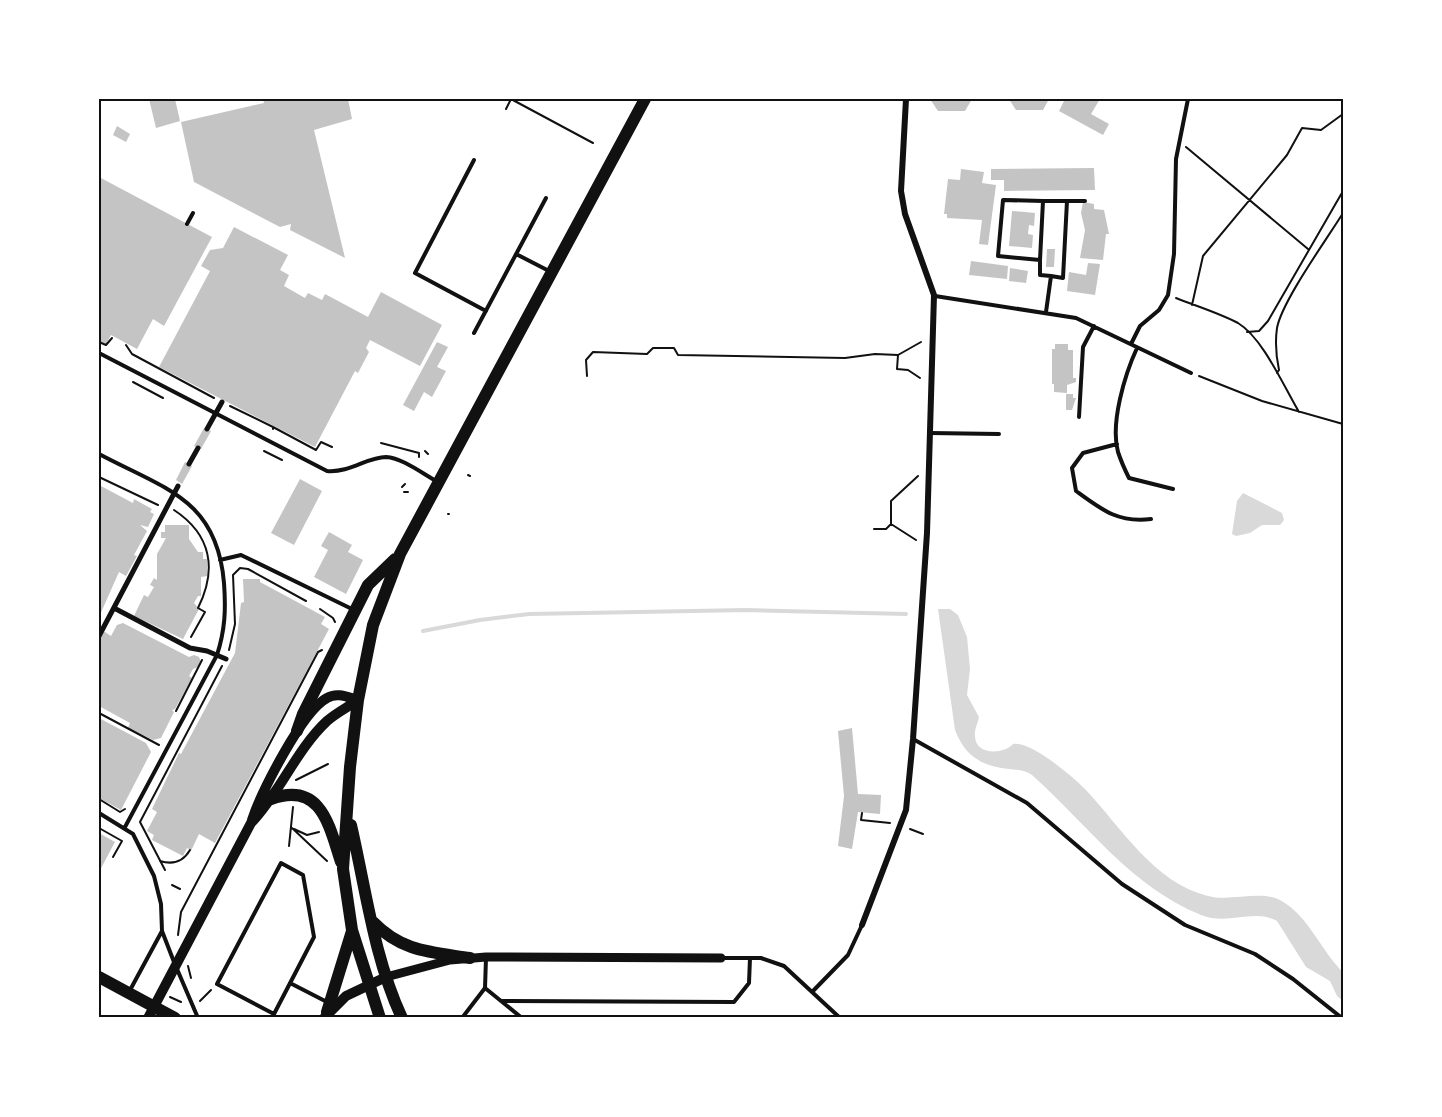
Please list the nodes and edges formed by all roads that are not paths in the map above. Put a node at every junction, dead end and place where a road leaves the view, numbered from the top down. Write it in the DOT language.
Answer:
graph roads {
  1 [pos="645,99"];
  2 [pos="906,99"];
  3 [pos="1188,99"];
  4 [pos="474,160"];
  5 [pos="546,198"];
  6 [pos="1043,201"];
  7 [pos="1068,201"];
  8 [pos="1085,201"];
  9 [pos="193,213"];
  10 [pos="188,224"];
  11 [pos="516,254"];
  12 [pos="1040,260"];
  13 [pos="551,272"];
  14 [pos="1051,276"];
  15 [pos="934,295"];
  16 [pos="486,311"];
  17 [pos="1046,312"];
  18 [pos="1094,326"];
  19 [pos="474,333"];
  20 [pos="1131,344"];
  21 [pos="1137,348"];
  22 [pos="99,353"];
  23 [pos="1191,373"];
  24 [pos="222,402"];
  25 [pos="215,414"];
  26 [pos="1079,417"];
  27 [pos="207,429"];
  28 [pos="930,433"];
  29 [pos="999,434"];
  30 [pos="1118,444"];
  31 [pos="198,448"];
  32 [pos="99,454"];
  33 [pos="189,464"];
  34 [pos="438,482"];
  35 [pos="178,486"];
  36 [pos="1173,489"];
  37 [pos="173,494"];
  38 [pos="1151,519"];
  39 [pos="400,554"];
  40 [pos="220,560"];
  41 [pos="114,608"];
  42 [pos="355,610"];
  43 [pos="99,636"];
  44 [pos="217,656"];
  45 [pos="226,659"];
  46 [pos="358,700"];
  47 [pos="297,731"];
  48 [pos="914,739"];
  49 [pos="271,799"];
  50 [pos="99,813"];
  51 [pos="349,815"];
  52 [pos="251,823"];
  53 [pos="125,827"];
  54 [pos="343,869"];
  55 [pos="370,920"];
  56 [pos="862,925"];
  57 [pos="352,930"];
  58 [pos="162,932"];
  59 [pos="486,957"];
  60 [pos="470,958"];
  61 [pos="721,958"];
  62 [pos="750,958"];
  63 [pos="99,977"];
  64 [pos="386,977"];
  65 [pos="290,983"];
  66 [pos="367,984"];
  67 [pos="485,988"];
  68 [pos="813,991"];
  69 [pos="128,992"];
  70 [pos="501,1001"];
  71 [pos="327,1011"];
  72 [pos="148,1018"];
  73 [pos="174,1018"];
  74 [pos="198,1018"];
  75 [pos="380,1018"];
  76 [pos="402,1018"];
  77 [pos="462,1018"];
  78 [pos="522,1018"];
  79 [pos="840,1018"];
  80 [pos="1342,1018"];
  1 -- 13 [label="main road"];
  2 -- 15 [label="street"];
  3 -- 20 [label="lane"];
  4 -- 16 [label="lane"];
  5 -- 11 [label="lane"];
  6 -- 7 [label="lane"];
  6 -- 12 [label="lane"];
  6 -- 12 [label="lane"];
  7 -- 8 [label="lane"];
  7 -- 14 [label="lane"];
  9 -- 10 [label="lane"];
  11 -- 13 [label="lane"];
  11 -- 16 [label="lane"];
  12 -- 14 [label="lane"];
  13 -- 34 [label="main road"];
  14 -- 17 [label="lane"];
  15 -- 17 [label="lane"];
  15 -- 28 [label="street"];
  16 -- 19 [label="lane"];
  17 -- 18 [label="lane"];
  18 -- 20 [label="lane"];
  18 -- 26 [label="lane"];
  20 -- 21 [label="lane"];
  21 -- 23 [label="lane"];
  21 -- 30 [label="lane"];
  22 -- 25 [label="lane"];
  24 -- 25 [label="street"];
  25 -- 27 [label="street"];
  25 -- 34 [label="lane"];
  28 -- 29 [label="lane"];
  28 -- 48 [label="street"];
  30 -- 36 [label="lane"];
  30 -- 38 [label="lane"];
  31 -- 33 [label="street"];
  32 -- 37 [label="lane"];
  34 -- 39 [label="main road"];
  35 -- 37 [label="street"];
  37 -- 40 [label="lane"];
  37 -- 41 [label="street"];
  39 -- 42 [label="main road"];
  39 -- 46 [label="main road"];
  40 -- 42 [label="lane"];
  40 -- 44 [label="lane"];
  41 -- 43 [label="street"];
  41 -- 44 [label="street"];
  42 -- 47 [label="main road"];
  44 -- 45 [label="street"];
  44 -- 53 [label="lane"];
  46 -- 47 [label="main road"];
  46 -- 49 [label="main road"];
  46 -- 51 [label="main road"];
  47 -- 52 [label="main road"];
  48 -- 56 [label="street"];
  48 -- 80 [label="lane"];
  49 -- 52 [label="main road"];
  49 -- 54 [label="main road"];
  50 -- 53 [label="lane"];
  51 -- 54 [label="main road"];
  51 -- 55 [label="main road"];
  52 -- 72 [label="main road"];
  53 -- 58 [label="lane"];
  54 -- 57 [label="main road"];
  55 -- 60 [label="main road"];
  55 -- 64 [label="main road"];
  56 -- 68 [label="lane"];
  57 -- 66 [label="main road"];
  57 -- 71 [label="main road"];
  58 -- 69 [label="lane"];
  58 -- 74 [label="lane"];
  59 -- 60 [label="street"];
  59 -- 61 [label="street"];
  59 -- 67 [label="lane"];
  60 -- 64 [label="street"];
  61 -- 62 [label="lane"];
  62 -- 68 [label="lane"];
  62 -- 70 [label="lane"];
  63 -- 69 [label="main road"];
  64 -- 66 [label="main road"];
  64 -- 76 [label="main road"];
  65 -- 65 [label="lane"];
  65 -- 71 [label="lane"];
  66 -- 71 [label="main road"];
  66 -- 75 [label="main road"];
  67 -- 70 [label="lane"];
  67 -- 77 [label="lane"];
  68 -- 79 [label="lane"];
  69 -- 73 [label="main road"];
  70 -- 78 [label="lane"];
}
